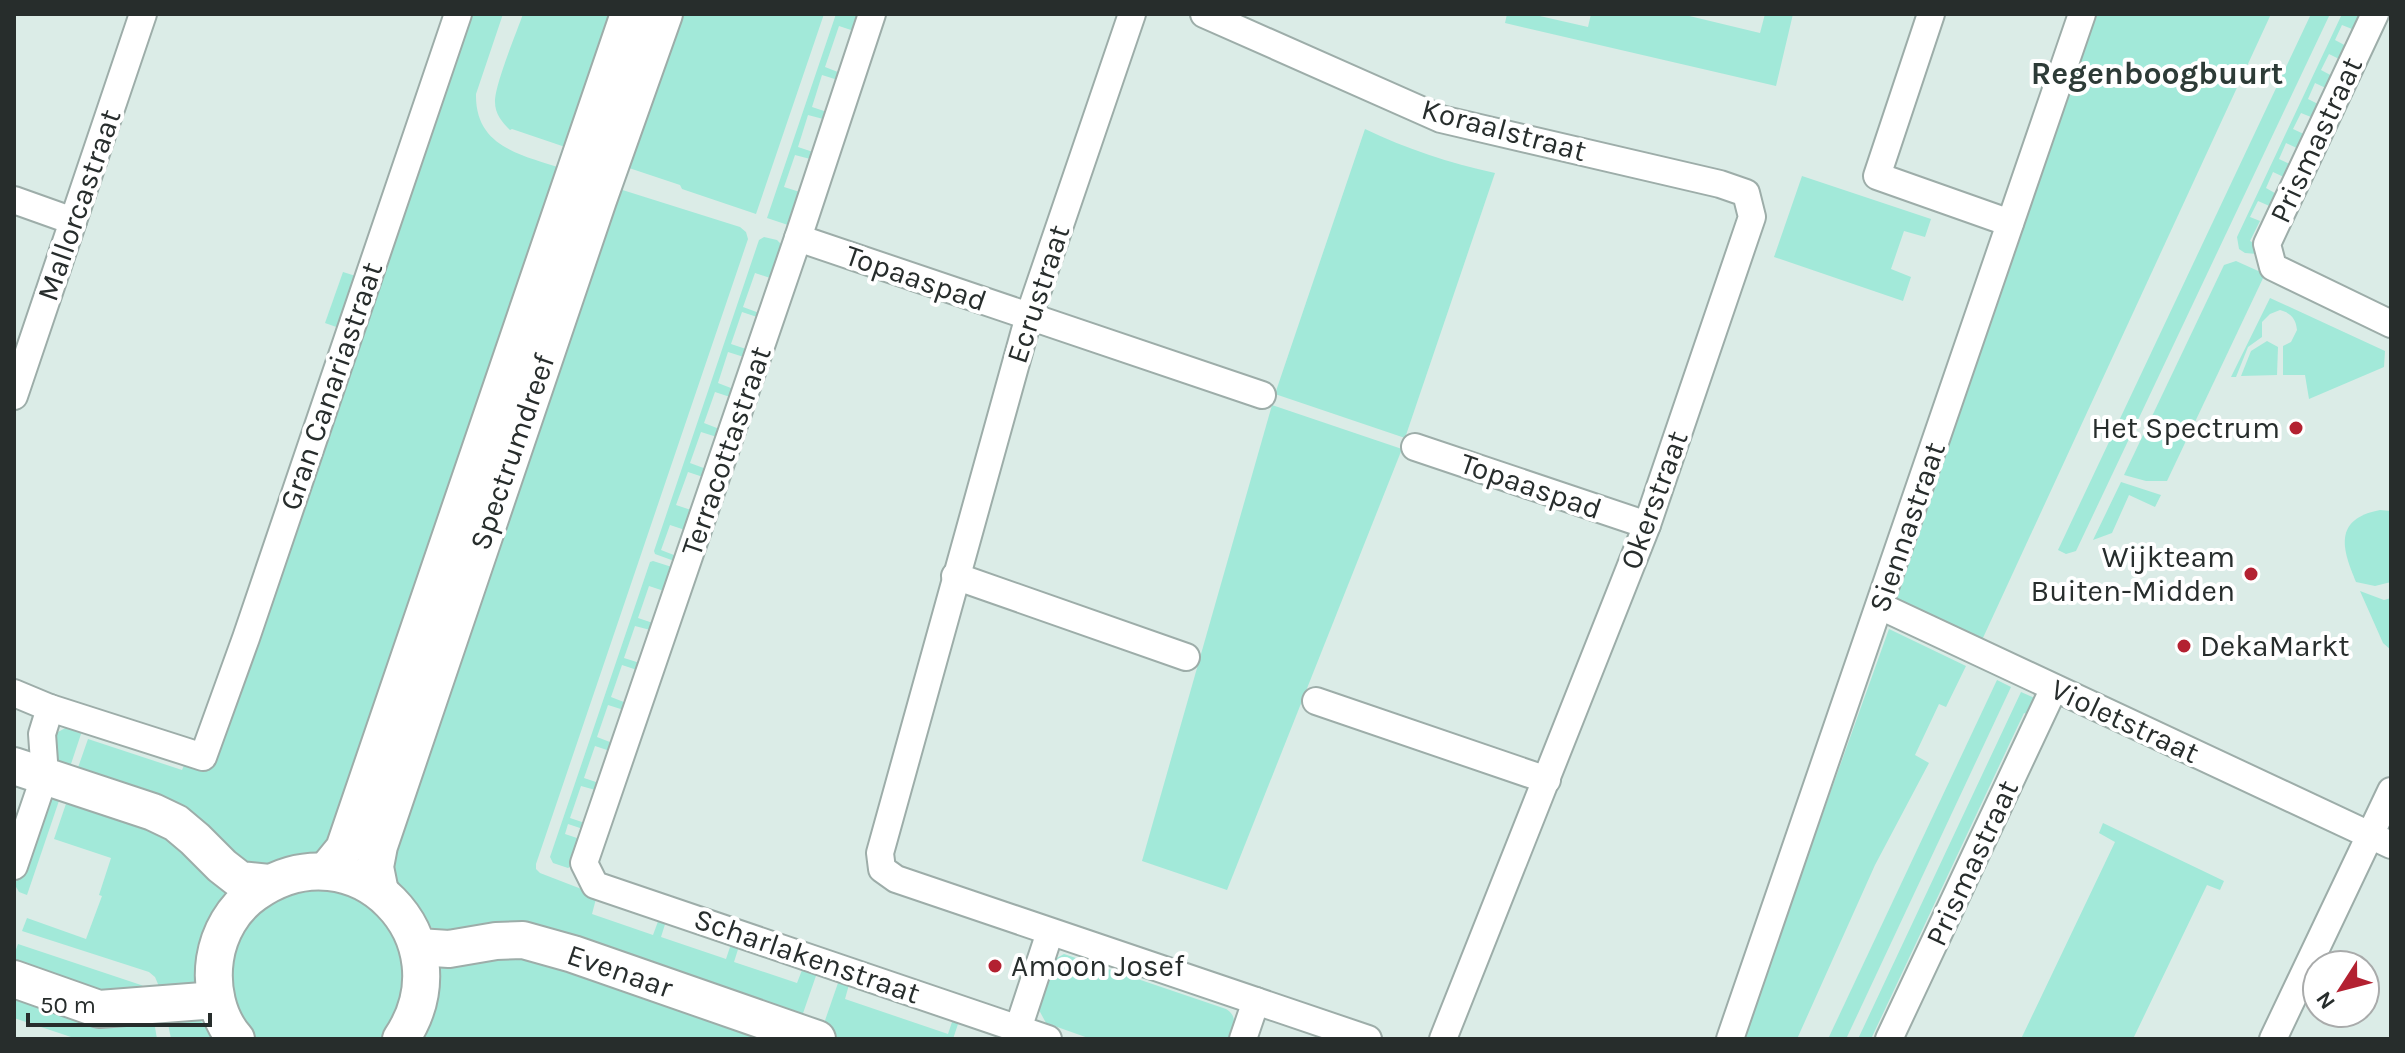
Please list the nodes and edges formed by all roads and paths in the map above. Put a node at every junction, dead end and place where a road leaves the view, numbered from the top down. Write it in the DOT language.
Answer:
graph roads {
  1 [pos="143,14"];
  2 [pos="458,14"];
  3 [pos="629,14"];
  4 [pos="664,14"];
  5 [pos="872,14"];
  6 [pos="1132,14"];
  7 [pos="1204,14"];
  8 [pos="1931,14"];
  9 [pos="2082,14"];
  10 [pos="2375,14"];
  11 [pos="602,140"];
  12 [pos="582,197"];
  13 [pos="14,200"];
  14 [pos="1752,217"];
  15 [pos="73,221"];
  16 [pos="2010,223"];
  17 [pos="798,238"];
  18 [pos="1029,316"];
  19 [pos="2391,324"];
  20 [pos="1262,395"];
  21 [pos="14,396"];
  22 [pos="1415,447"];
  23 [pos="1647,525"];
  24 [pos="955,576"];
  25 [pos="1880,606"];
  26 [pos="1186,657"];
  27 [pos="2054,688"];
  28 [pos="14,693"];
  29 [pos="1316,701"];
  30 [pos="50,708"];
  31 [pos="24,768"];
  32 [pos="1547,780"];
  33 [pos="2391,791"];
  34 [pos="2380,840"];
  35 [pos="14,866"];
  36 [pos="326,871"];
  37 [pos="269,883"];
  38 [pos="595,885"];
  39 [pos="380,892"];
  40 [pos="1050,932"];
  41 [pos="418,947"];
  42 [pos="14,979"];
  43 [pos="216,1000"];
  44 [pos="1256,1001"];
  45 [pos="1018,1029"];
  46 [pos="236,1039"];
  47 [pos="401,1039"];
  48 [pos="817,1039"];
  49 [pos="1048,1039"];
  50 [pos="1243,1039"];
  51 [pos="1368,1039"];
  52 [pos="1443,1039"];
  53 [pos="1730,1039"];
  54 [pos="1889,1039"];
  55 [pos="2273,1039"];
  1 -- 15 [label="street, Mallorcastraat"];
  2 -- 30 [label="street, Gran Canariastraat"];
  3 -- 11 [label="main road, Spectrumdreef"];
  4 -- 11 [label="main road, Spectrumdreef"];
  5 -- 17 [label="street, Terracottastraat"];
  6 -- 18 [label="street, Ecrustraat"];
  7 -- 14 [label="street, Koraalstraat"];
  8 -- 16 [label="street"];
  9 -- 16 [label="street, Siennastraat"];
  10 -- 19 [label="street, Prismastraat"];
  11 -- 12 [label="main road, Spectrumdreef"];
  12 -- 36 [label="main road, Spectrumdreef"];
  12 -- 39 [label="main road, Spectrumdreef"];
  13 -- 15 [label="street"];
  14 -- 23 [label="street, Okerstraat"];
  15 -- 21 [label="street, Mallorcastraat"];
  16 -- 25 [label="street, Siennastraat"];
  17 -- 18 [label="street, Topaaspad"];
  17 -- 38 [label="street, Terracottastraat"];
  18 -- 20 [label="street, Topaaspad"];
  18 -- 24 [label="street, Ecrustraat"];
  22 -- 23 [label="street, Topaaspad"];
  23 -- 32 [label="street, Okerstraat"];
  24 -- 26 [label="street"];
  24 -- 40 [label="street, Ecrustraat"];
  25 -- 27 [label="street, Violetstraat"];
  25 -- 53 [label="street, Siennastraat"];
  27 -- 34 [label="street, Violetstraat"];
  27 -- 54 [label="street, Prismastraat"];
  28 -- 30 [label="street"];
  29 -- 32 [label="street"];
  30 -- 31 [label="street"];
  31 -- 35 [label="street"];
  31 -- 37 [label="main road"];
  32 -- 52 [label="street, Okerstraat"];
  33 -- 34 [label="street"];
  34 -- 55 [label="street"];
  36 -- 37 [label="main road"];
  36 -- 39 [label="main road"];
  37 -- 43 [label="main road"];
  38 -- 45 [label="street, Scharlakenstraat"];
  39 -- 41 [label="main road"];
  40 -- 44 [label="street"];
  40 -- 45 [label="street"];
  41 -- 47 [label="main road"];
  41 -- 48 [label="main road, Evenaar"];
  42 -- 43 [label="main road"];
  43 -- 46 [label="main road"];
  44 -- 50 [label="street"];
  44 -- 51 [label="street"];
  45 -- 49 [label="street, Scharlakenstraat"];
}
